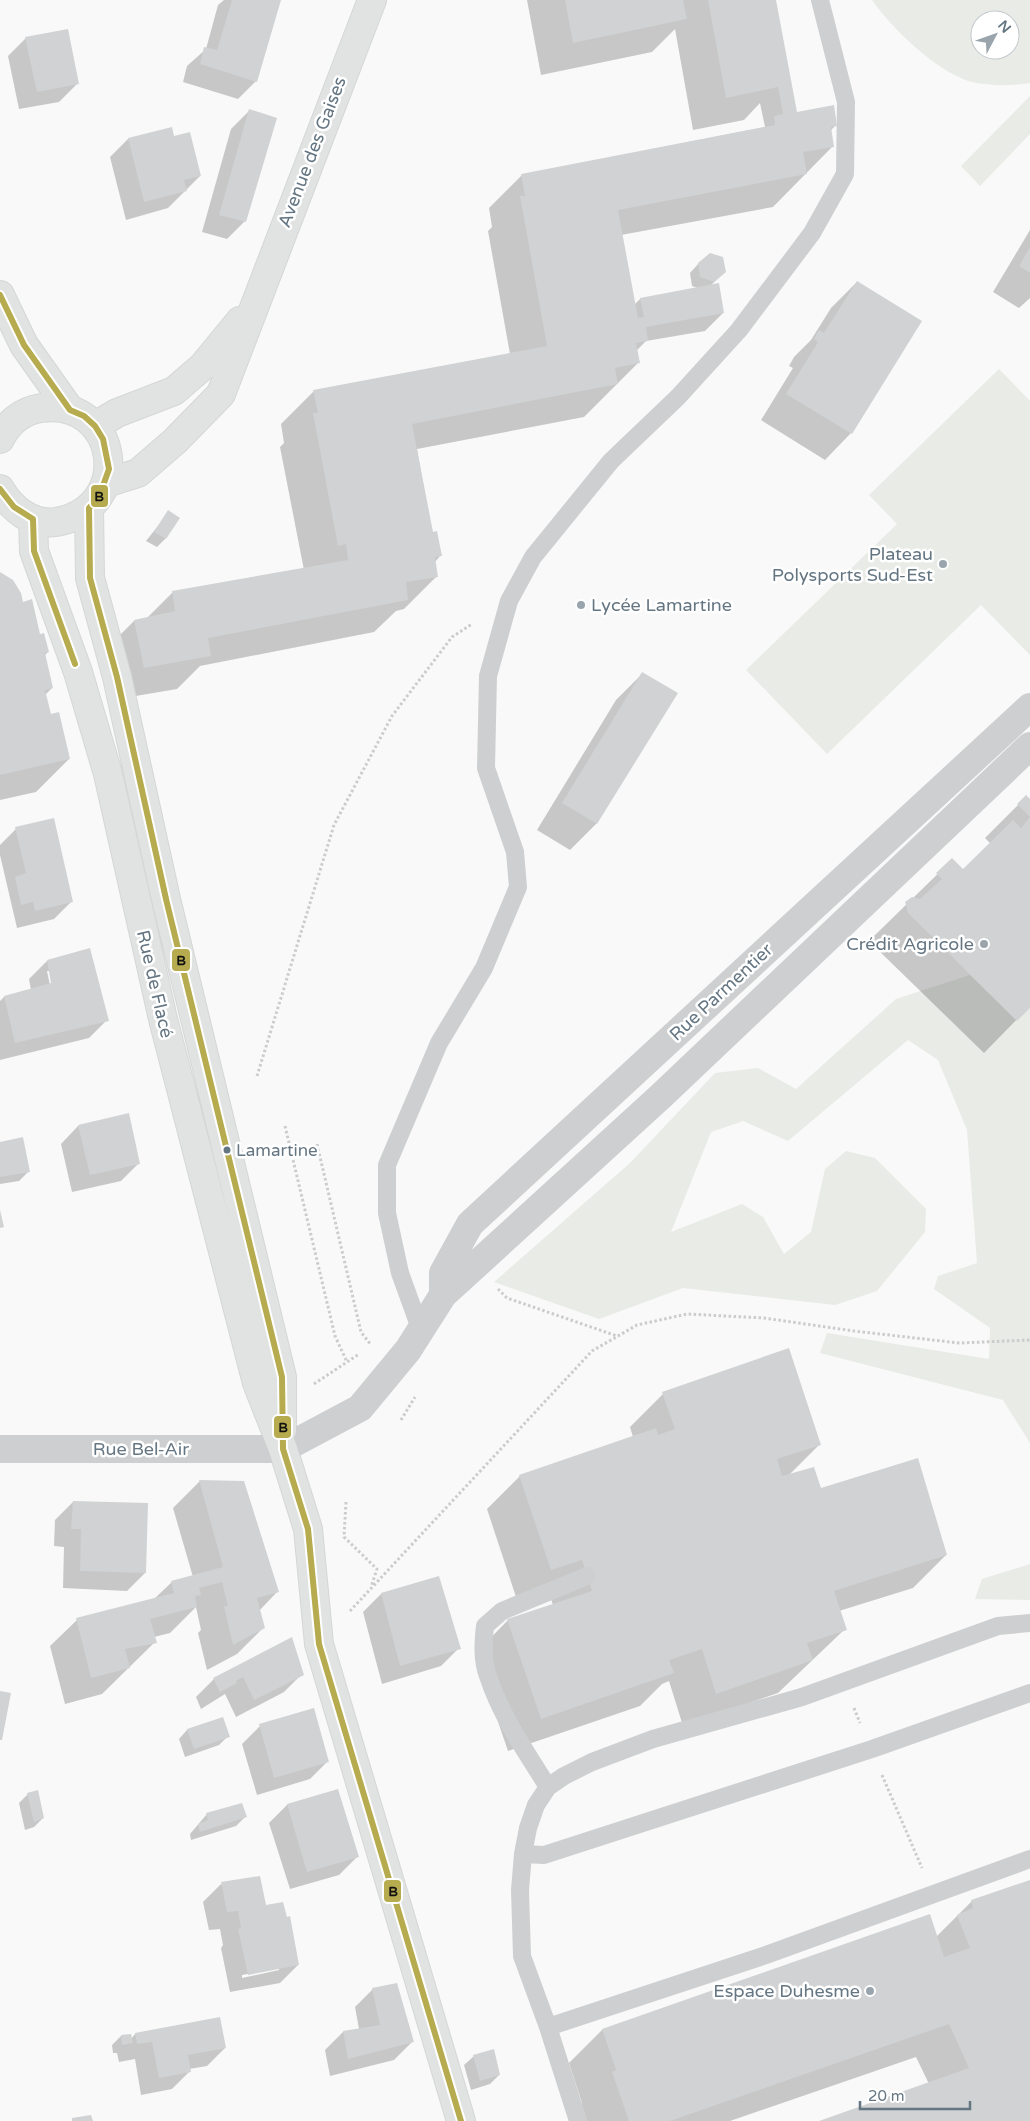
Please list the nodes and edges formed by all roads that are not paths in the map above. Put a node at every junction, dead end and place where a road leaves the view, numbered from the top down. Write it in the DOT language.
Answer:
graph roads {
  1 [pos="372,0"];
  2 [pos="820,0"];
  3 [pos="0,295"];
  4 [pos="254,304"];
  5 [pos="70,410"];
  6 [pos="95,426"];
  7 [pos="0,439"];
  8 [pos="106,483"];
  9 [pos="12,508"];
  10 [pos="89,508"];
  11 [pos="1030,707"];
  12 [pos="1030,746"];
  13 [pos="443,1295"];
  14 [pos="421,1331"];
  15 [pos="0,1449"];
  16 [pos="283,1449"];
  17 [pos="587,1576"];
  18 [pos="1030,1623"];
  19 [pos="1030,1693"];
  20 [pos="548,1787"];
  21 [pos="522,1854"];
  22 [pos="1030,1859"];
  23 [pos="548,2027"];
  24 [pos="461,2121"];
  25 [pos="578,2121"];
  1 -- 4 [label="main road, Avenue des Gaises"];
  2 -- 14 [label="lane"];
  3 -- 5 [label="main road"];
  4 -- 6 [label="main road, Avenue des Gaises"];
  4 -- 8 [label="main road, Avenue des Gaises"];
  5 -- 6 [label="main road"];
  5 -- 7 [label="main road"];
  6 -- 8 [label="main road"];
  8 -- 10 [label="main road"];
  9 -- 10 [label="main road"];
  9 -- 16 [label="main road, Rue de Flacé"];
  10 -- 16 [label="main road, Rue de Flacé"];
  11 -- 13 [label="street, Rue Parmentier"];
  12 -- 13 [label="street, Rue Parmentier"];
  13 -- 14 [label="street, Rue Parmentier"];
  14 -- 16 [label="street, Rue Parmentier"];
  15 -- 16 [label="street, Rue Bel-Air"];
  16 -- 24 [label="main road, Rue de Flacé"];
  17 -- 20 [label="lane"];
  18 -- 20 [label="lane"];
  19 -- 21 [label="lane"];
  20 -- 21 [label="lane"];
  21 -- 23 [label="lane"];
  22 -- 23 [label="lane"];
  23 -- 25 [label="lane"];
}
